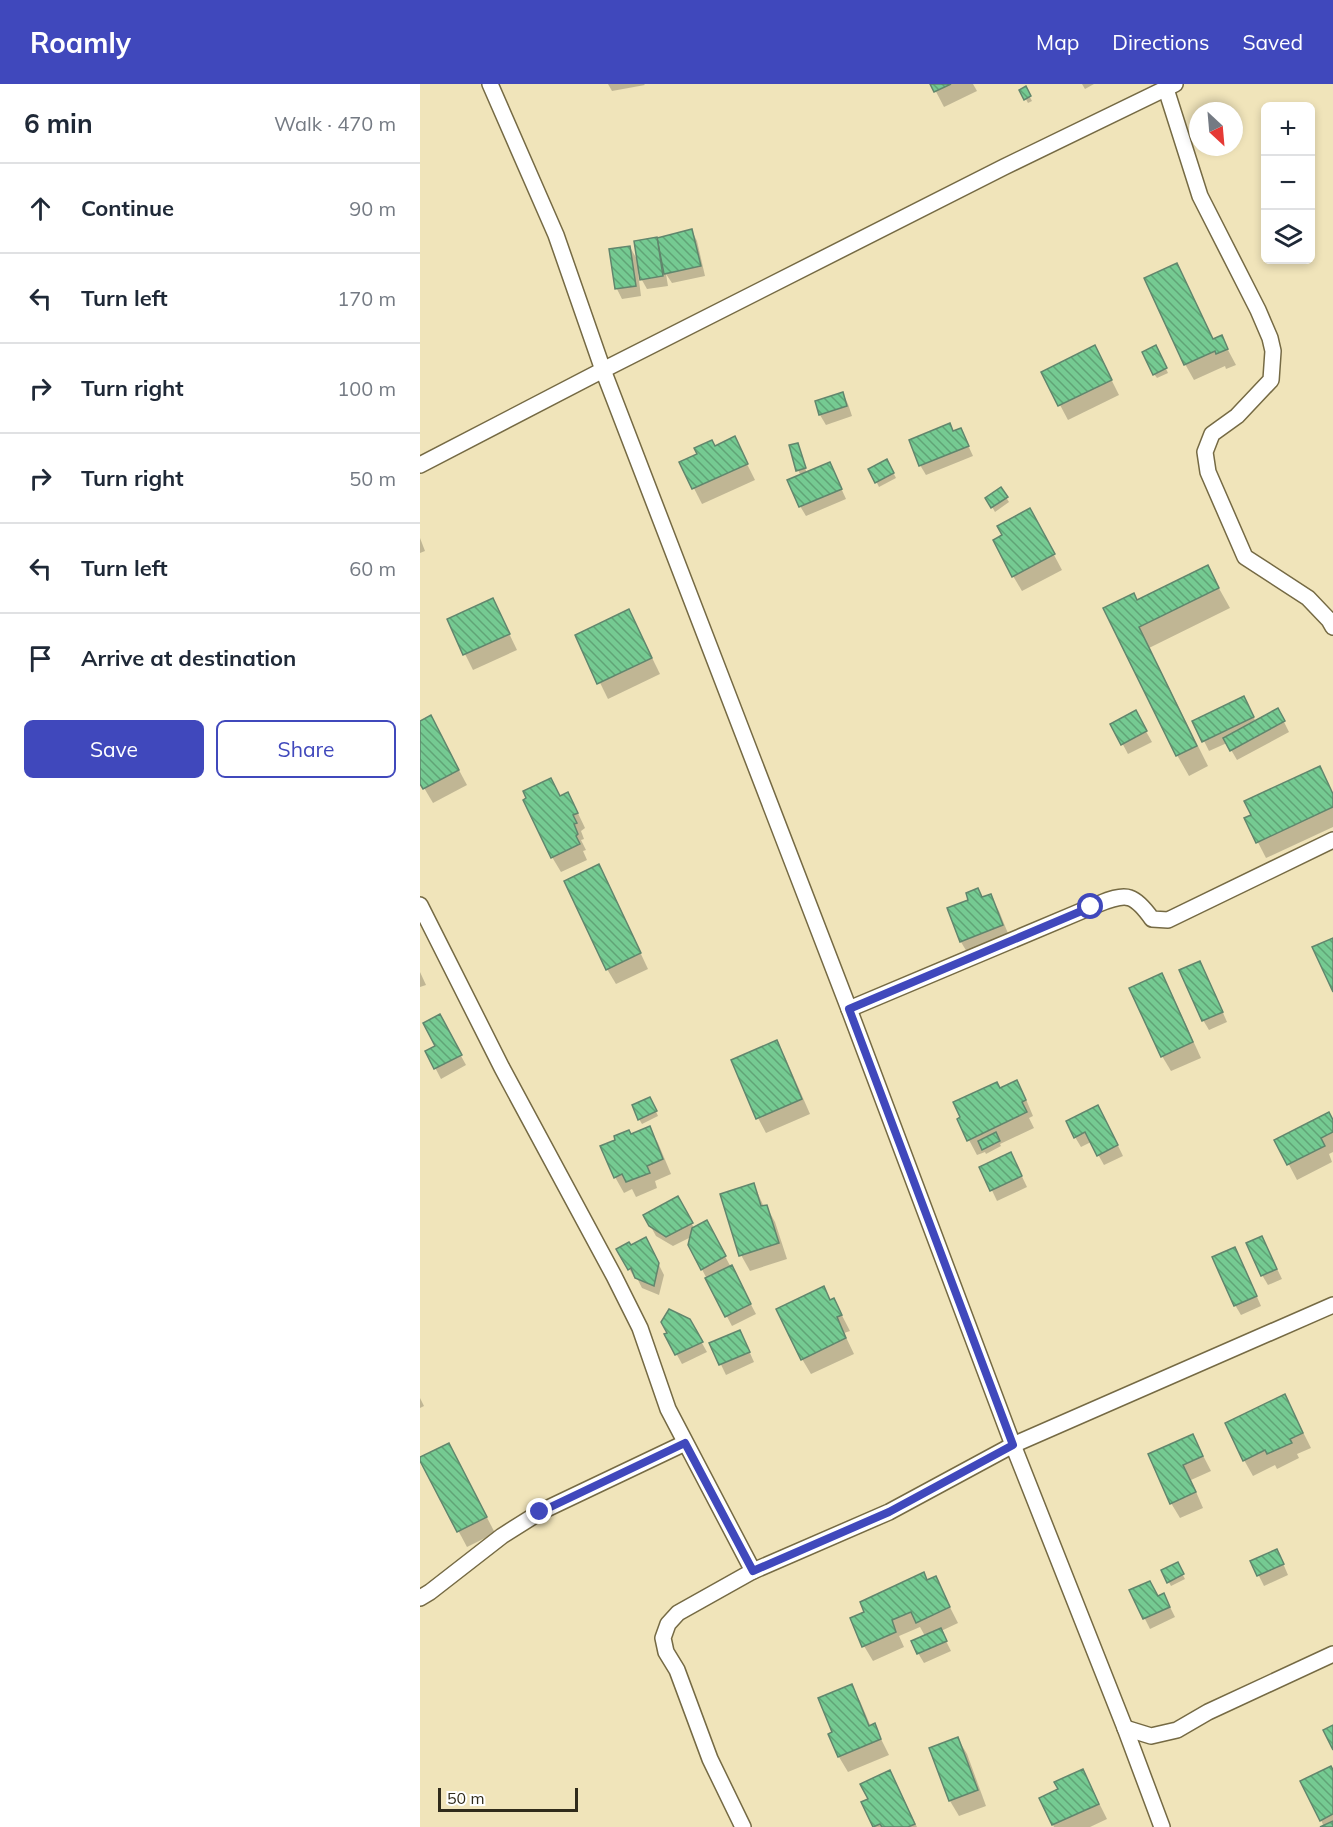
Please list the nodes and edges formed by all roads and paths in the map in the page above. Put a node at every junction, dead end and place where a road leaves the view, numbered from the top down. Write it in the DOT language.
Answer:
graph roads {
  1 [pos="490,84"];
  2 [pos="1171,86"];
  3 [pos="603,370"];
  4 [pos="420,465"];
  5 [pos="1333,627"];
  6 [pos="1333,840"];
  7 [pos="420,905"];
  8 [pos="849,1009"];
  9 [pos="1333,1305"];
  10 [pos="685,1443"];
  11 [pos="1013,1445"];
  12 [pos="753,1571"];
  13 [pos="420,1598"];
  14 [pos="1333,1654"];
  15 [pos="1125,1728"];
  16 [pos="743,1827"];
  17 [pos="1162,1827"];
  1 -- 3 [label="street"];
  2 -- 3 [label="street"];
  2 -- 5 [label="street"];
  3 -- 4 [label="street"];
  3 -- 8 [label="street"];
  6 -- 8 [label="street"];
  7 -- 10 [label="street"];
  8 -- 11 [label="street"];
  9 -- 11 [label="street"];
  10 -- 12 [label="street"];
  10 -- 13 [label="street"];
  11 -- 12 [label="street"];
  11 -- 15 [label="street"];
  12 -- 16 [label="street"];
  14 -- 15 [label="street"];
  15 -- 17 [label="street"];
}
